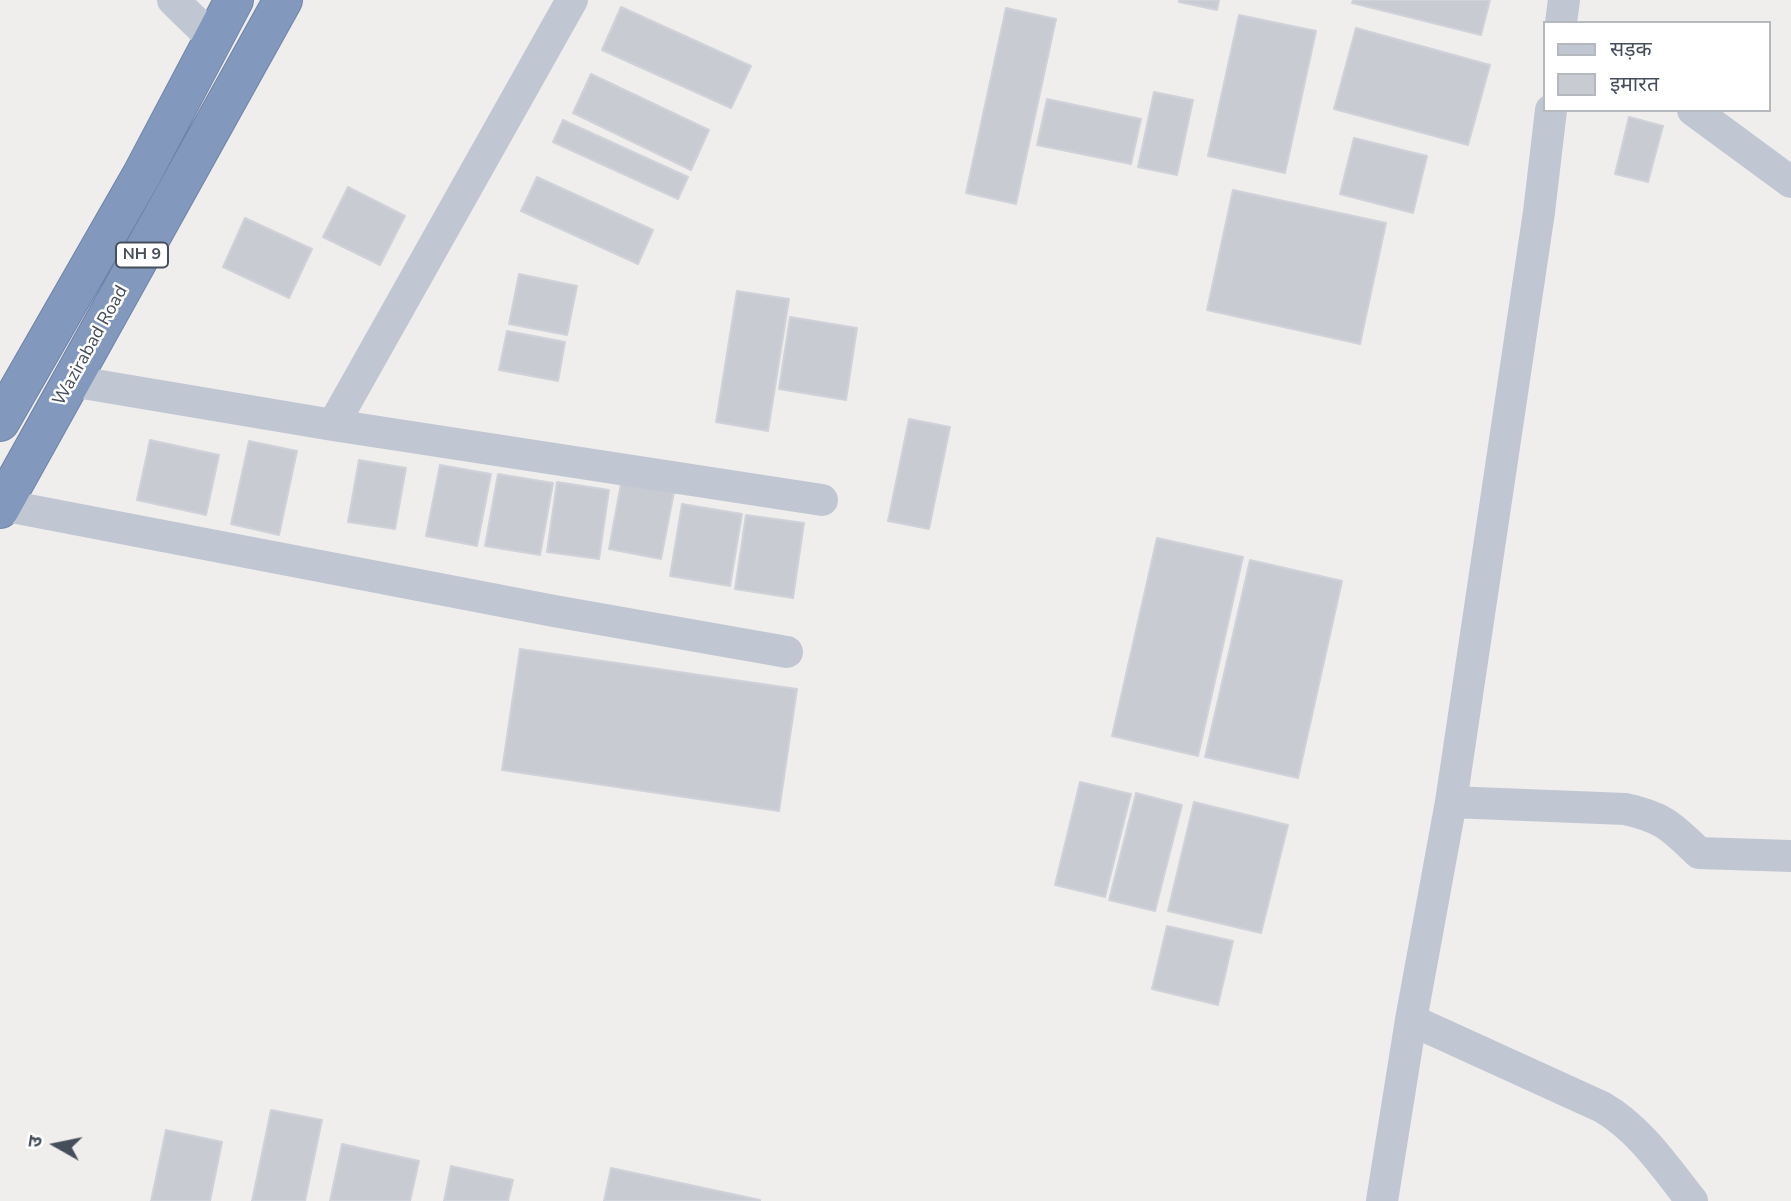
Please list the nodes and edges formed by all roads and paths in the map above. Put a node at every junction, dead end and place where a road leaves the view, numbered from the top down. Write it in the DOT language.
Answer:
graph roads {
  1 [pos="173,0"];
  2 [pos="234,0"];
  3 [pos="283,0"];
  4 [pos="572,0"];
  5 [pos="1564,0"];
  6 [pos="1561,21"];
  7 [pos="212,38"];
  8 [pos="1551,112"];
  9 [pos="1696,112"];
  10 [pos="1791,182"];
  11 [pos="71,381"];
  12 [pos="0,422"];
  13 [pos="333,425"];
  14 [pos="822,500"];
  15 [pos="1,507"];
  16 [pos="787,652"];
  17 [pos="1451,802"];
  18 [pos="1791,856"];
  19 [pos="1411,1020"];
  20 [pos="1382,1201"];
  21 [pos="1692,1201"];
  1 -- 7 [label="street"];
  2 -- 7 [label="highway, NH 9"];
  3 -- 11 [label="highway, Wazirabad Road / NH 9"];
  4 -- 13 [label="street"];
  5 -- 6 [label="street"];
  7 -- 12 [label="highway, NH 9"];
  8 -- 17 [label="street"];
  9 -- 10 [label="street"];
  11 -- 13 [label="street"];
  11 -- 15 [label="highway, Wazirabad Road / NH 9"];
  13 -- 14 [label="street"];
  15 -- 16 [label="street"];
  17 -- 18 [label="street"];
  17 -- 19 [label="street"];
  19 -- 20 [label="street"];
  19 -- 21 [label="street"];
}
